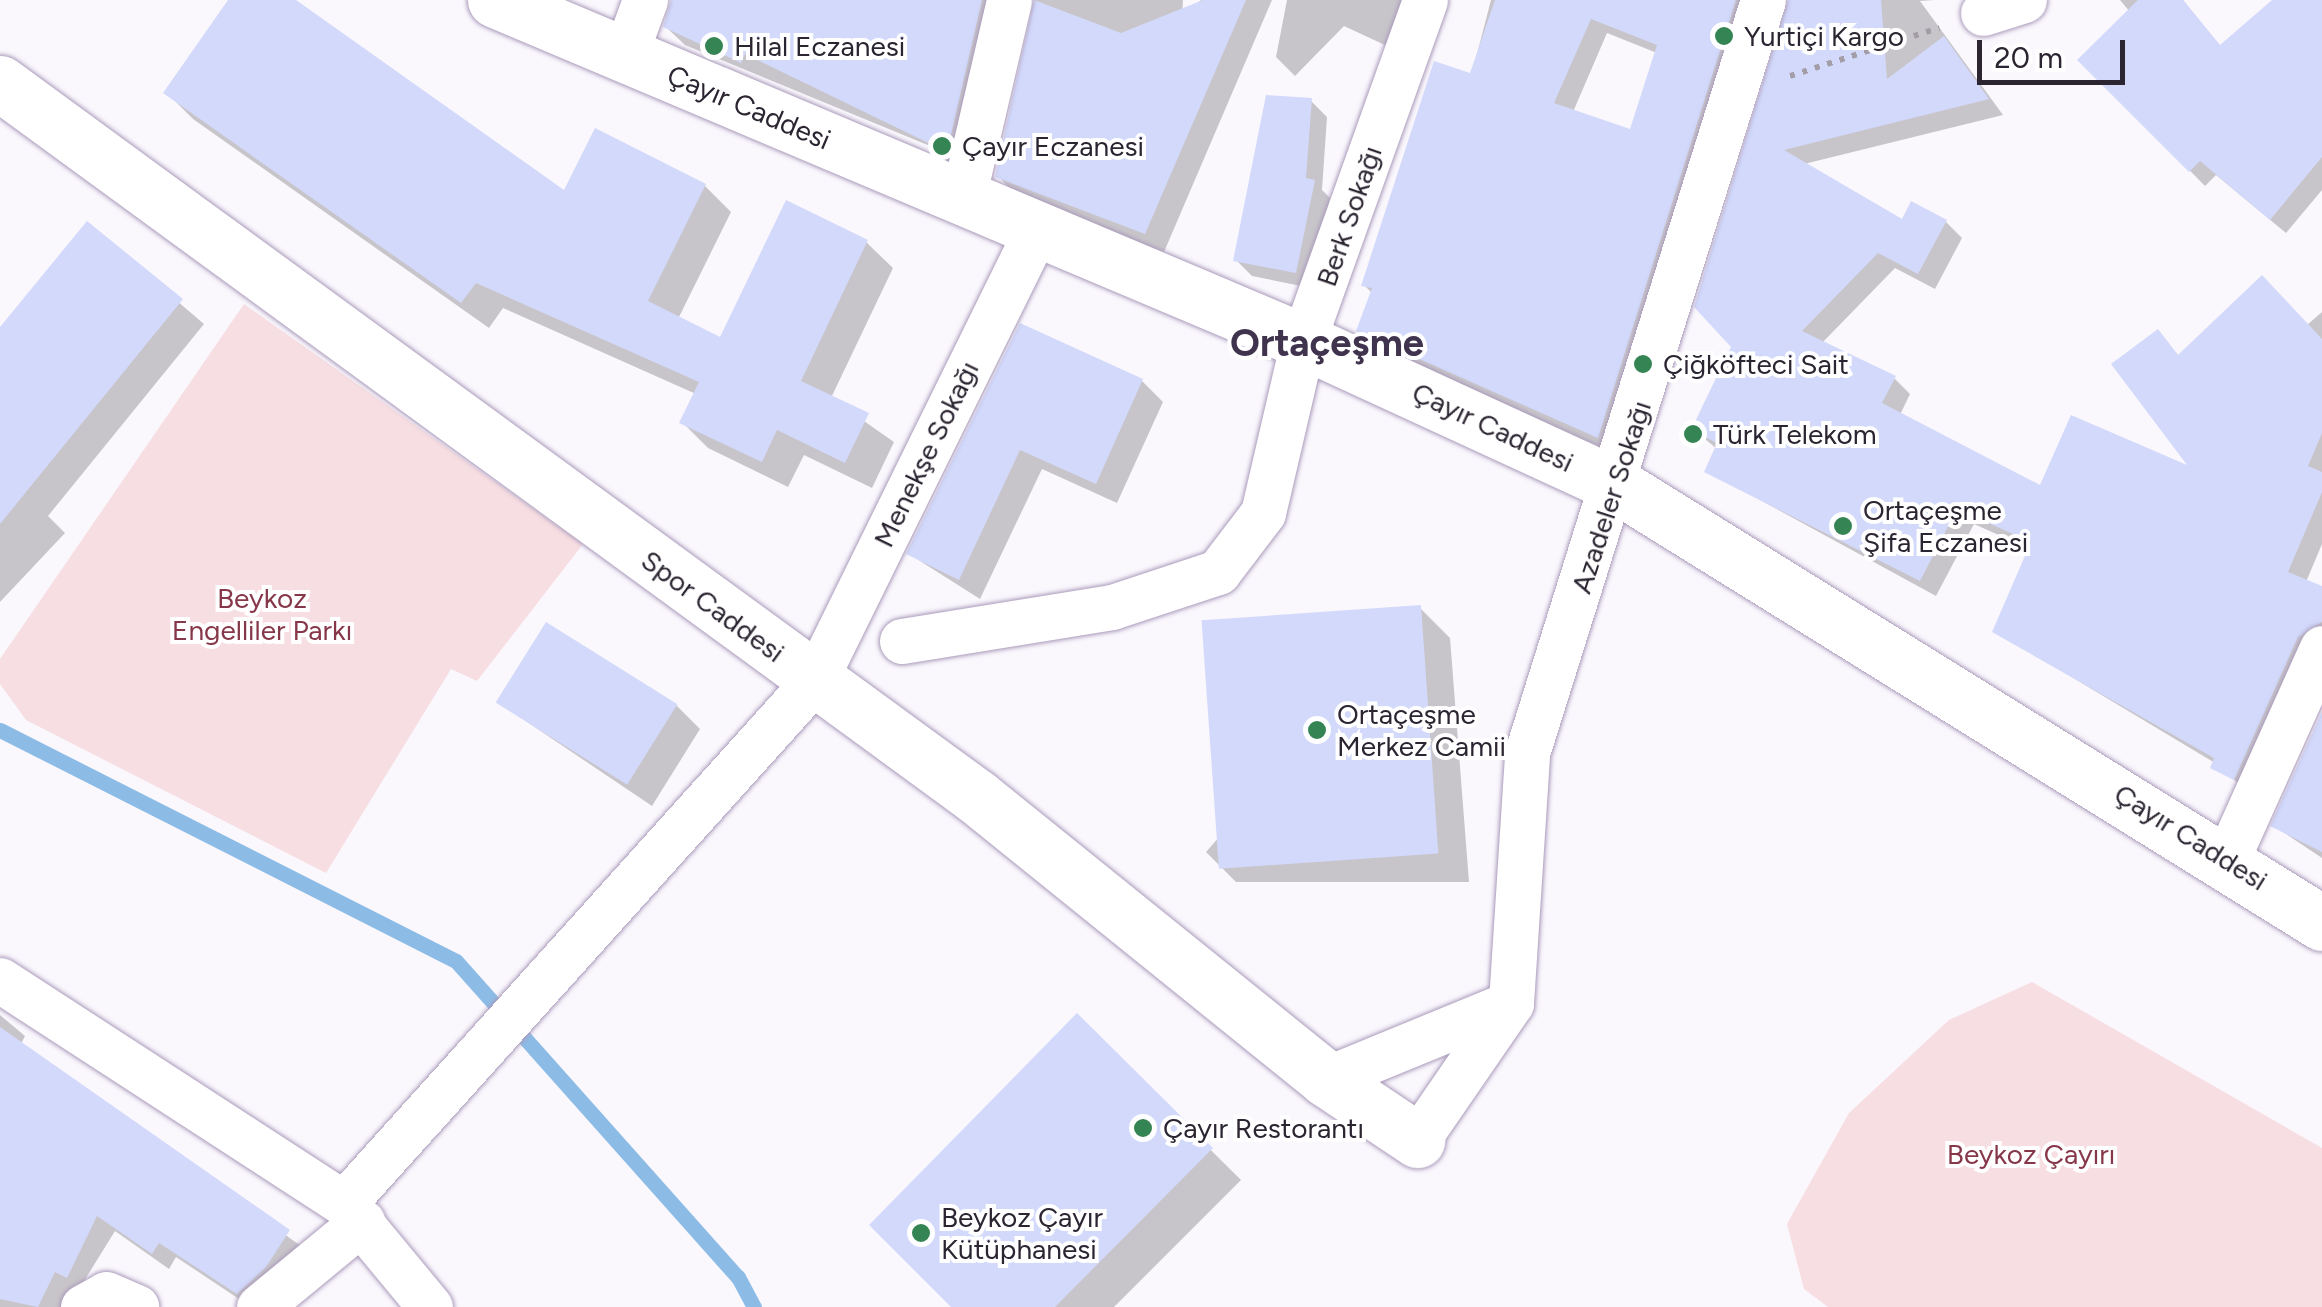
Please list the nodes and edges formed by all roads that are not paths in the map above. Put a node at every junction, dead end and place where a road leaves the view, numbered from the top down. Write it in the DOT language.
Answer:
graph roads {
  1 [pos="495,0"];
  2 [pos="645,0"];
  3 [pos="1009,0"];
  4 [pos="1426,0"];
  5 [pos="1763,0"];
  6 [pos="625,55"];
  7 [pos="0,83"];
  8 [pos="963,198"];
  9 [pos="1037,229"];
  10 [pos="1303,341"];
  11 [pos="1616,485"];
  12 [pos="902,641"];
  13 [pos="2322,648"];
  14 [pos="814,680"];
  15 [pos="2228,858"];
  16 [pos="2322,923"];
  17 [pos="0,980"];
  18 [pos="1511,1003"];
  19 [pos="1326,1079"];
  20 [pos="1418,1140"];
  21 [pos="353,1212"];
  22 [pos="82,1307"];
  23 [pos="136,1307"];
  24 [pos="259,1307"];
  25 [pos="430,1307"];
  1 -- 6 [label="main road, Çayır Caddesi"];
  2 -- 6 [label="street"];
  3 -- 8 [label="street"];
  4 -- 10 [label="street, Berk Sokağı"];
  5 -- 11 [label="street, Azadeler Sokağı"];
  6 -- 8 [label="main road, Çayır Caddesi"];
  7 -- 14 [label="main road, Spor Caddesi"];
  8 -- 9 [label="main road, Çayır Caddesi"];
  9 -- 10 [label="main road, Çayır Caddesi"];
  9 -- 14 [label="street, Menekşe Sokağı"];
  10 -- 11 [label="main road, Çayır Caddesi"];
  10 -- 12 [label="street, Berk Sokağı"];
  11 -- 15 [label="main road, Çayır Caddesi"];
  11 -- 18 [label="street, Azadeler Sokağı"];
  13 -- 15 [label="street"];
  14 -- 19 [label="main road, Spor Caddesi"];
  14 -- 21 [label="street, Menekşe Sokağı"];
  15 -- 16 [label="main road, Çayır Caddesi"];
  17 -- 21 [label="street"];
  18 -- 19 [label="street"];
  18 -- 20 [label="street"];
  19 -- 20 [label="main road, Spor Caddesi"];
  21 -- 24 [label="street, Menekşe Sokağı"];
  21 -- 25 [label="street"];
  22 -- 23 [label="street"];
}
